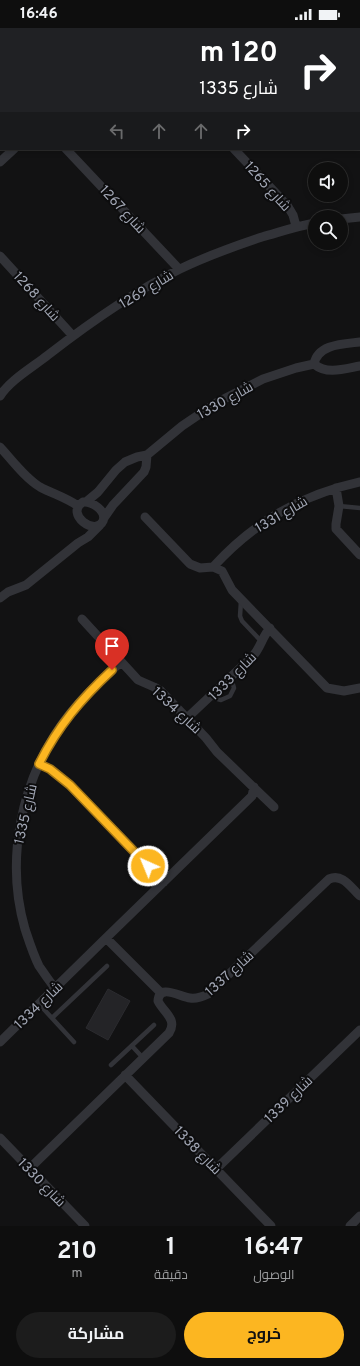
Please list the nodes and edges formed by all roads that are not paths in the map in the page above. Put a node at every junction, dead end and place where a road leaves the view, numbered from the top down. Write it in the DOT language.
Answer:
graph roads {
  1 [pos="13,150"];
  2 [pos="67,150"];
  3 [pos="235,150"];
  4 [pos="0,162"];
  5 [pos="360,217"];
  6 [pos="348,218"];
  7 [pos="308,224"];
  8 [pos="296,226"];
  9 [pos="0,256"];
  10 [pos="179,269"];
  11 [pos="73,336"];
  12 [pos="360,342"];
  13 [pos="314,364"];
  14 [pos="360,366"];
  15 [pos="0,396"];
  16 [pos="0,447"];
  17 [pos="147,455"];
  18 [pos="360,482"];
  19 [pos="336,488"];
  20 [pos="82,504"];
  21 [pos="339,506"];
  22 [pos="360,508"];
  23 [pos="145,517"];
  24 [pos="102,521"];
  25 [pos="83,522"];
  26 [pos="78,543"];
  27 [pos="360,555"];
  28 [pos="213,567"];
  29 [pos="0,598"];
  30 [pos="241,599"];
  31 [pos="82,619"];
  32 [pos="270,628"];
  33 [pos="261,641"];
  34 [pos="120,662"];
  35 [pos="231,677"];
  36 [pos="360,688"];
  37 [pos="211,697"];
  38 [pos="187,718"];
  39 [pos="39,764"];
  40 [pos="254,788"];
  41 [pos="274,807"];
  42 [pos="164,882"];
  43 [pos="360,896"];
  44 [pos="106,938"];
  45 [pos="107,966"];
  46 [pos="55,988"];
  47 [pos="161,993"];
  48 [pos="39,1004"];
  49 [pos="52,1018"];
  50 [pos="154,1025"];
  51 [pos="360,1030"];
  52 [pos="0,1042"];
  53 [pos="74,1042"];
  54 [pos="132,1046"];
  55 [pos="143,1058"];
  56 [pos="111,1066"];
  57 [pos="125,1075"];
  58 [pos="0,1138"];
  59 [pos="29,1169"];
  60 [pos="216,1169"];
  61 [pos="360,1216"];
  62 [pos="85,1226"];
  63 [pos="271,1226"];
  64 [pos="350,1226"];
  1 -- 4 [label="street"];
  2 -- 10 [label="street, شارع 1267"];
  3 -- 8 [label="street, شارع 1265"];
  5 -- 6 [label="street"];
  7 -- 8 [label="street, شارع 1269"];
  8 -- 10 [label="street, شارع 1269"];
  9 -- 11 [label="street, شارع 1268"];
  10 -- 11 [label="street, شارع 1269"];
  11 -- 15 [label="street, شارع 1269"];
  12 -- 13 [label="street"];
  13 -- 14 [label="street"];
  13 -- 17 [label="street, شارع 1330"];
  16 -- 20 [label="street"];
  17 -- 20 [label="street, شارع 1330"];
  17 -- 24 [label="street"];
  18 -- 19 [label="street, شارع 1331"];
  19 -- 21 [label="street"];
  19 -- 28 [label="street, شارع 1331"];
  20 -- 24 [label="street"];
  20 -- 25 [label="street"];
  21 -- 22 [label="lane"];
  21 -- 27 [label="street"];
  23 -- 28 [label="street"];
  24 -- 25 [label="street"];
  24 -- 26 [label="street"];
  25 -- 26 [label="street"];
  26 -- 29 [label="street"];
  28 -- 30 [label="street"];
  30 -- 32 [label="street"];
  30 -- 33 [label="lane"];
  31 -- 34 [label="street, شارع 1334"];
  32 -- 33 [label="street, شارع 1333"];
  32 -- 36 [label="street"];
  33 -- 35 [label="street, شارع 1333"];
  34 -- 38 [label="street, شارع 1334"];
  34 -- 39 [label="street, شارع 1335"];
  35 -- 37 [label="street, شارع 1333"];
  35 -- 37 [label="lane"];
  37 -- 38 [label="street, شارع 1333"];
  38 -- 40 [label="street, شارع 1334"];
  39 -- 42 [label="street"];
  39 -- 46 [label="street, شارع 1335"];
  40 -- 41 [label="street, شارع 1334"];
  40 -- 42 [label="street, شارع 1334"];
  42 -- 44 [label="street, شارع 1334"];
  43 -- 47 [label="street, شارع 1337"];
  44 -- 46 [label="street, شارع 1334"];
  44 -- 47 [label="street"];
  45 -- 49 [label="lane"];
  46 -- 48 [label="street, شارع 1334"];
  47 -- 55 [label="street"];
  48 -- 49 [label="lane"];
  48 -- 52 [label="street, شارع 1334"];
  49 -- 53 [label="lane"];
  50 -- 54 [label="lane"];
  51 -- 60 [label="street, شارع 1339"];
  54 -- 55 [label="lane"];
  54 -- 56 [label="lane"];
  55 -- 57 [label="street"];
  57 -- 59 [label="street"];
  57 -- 60 [label="street, شارع 1338"];
  58 -- 59 [label="street, شارع 1330"];
  59 -- 62 [label="street, شارع 1330"];
  60 -- 63 [label="street, شارع 1338"];
  61 -- 64 [label="street"];
}
